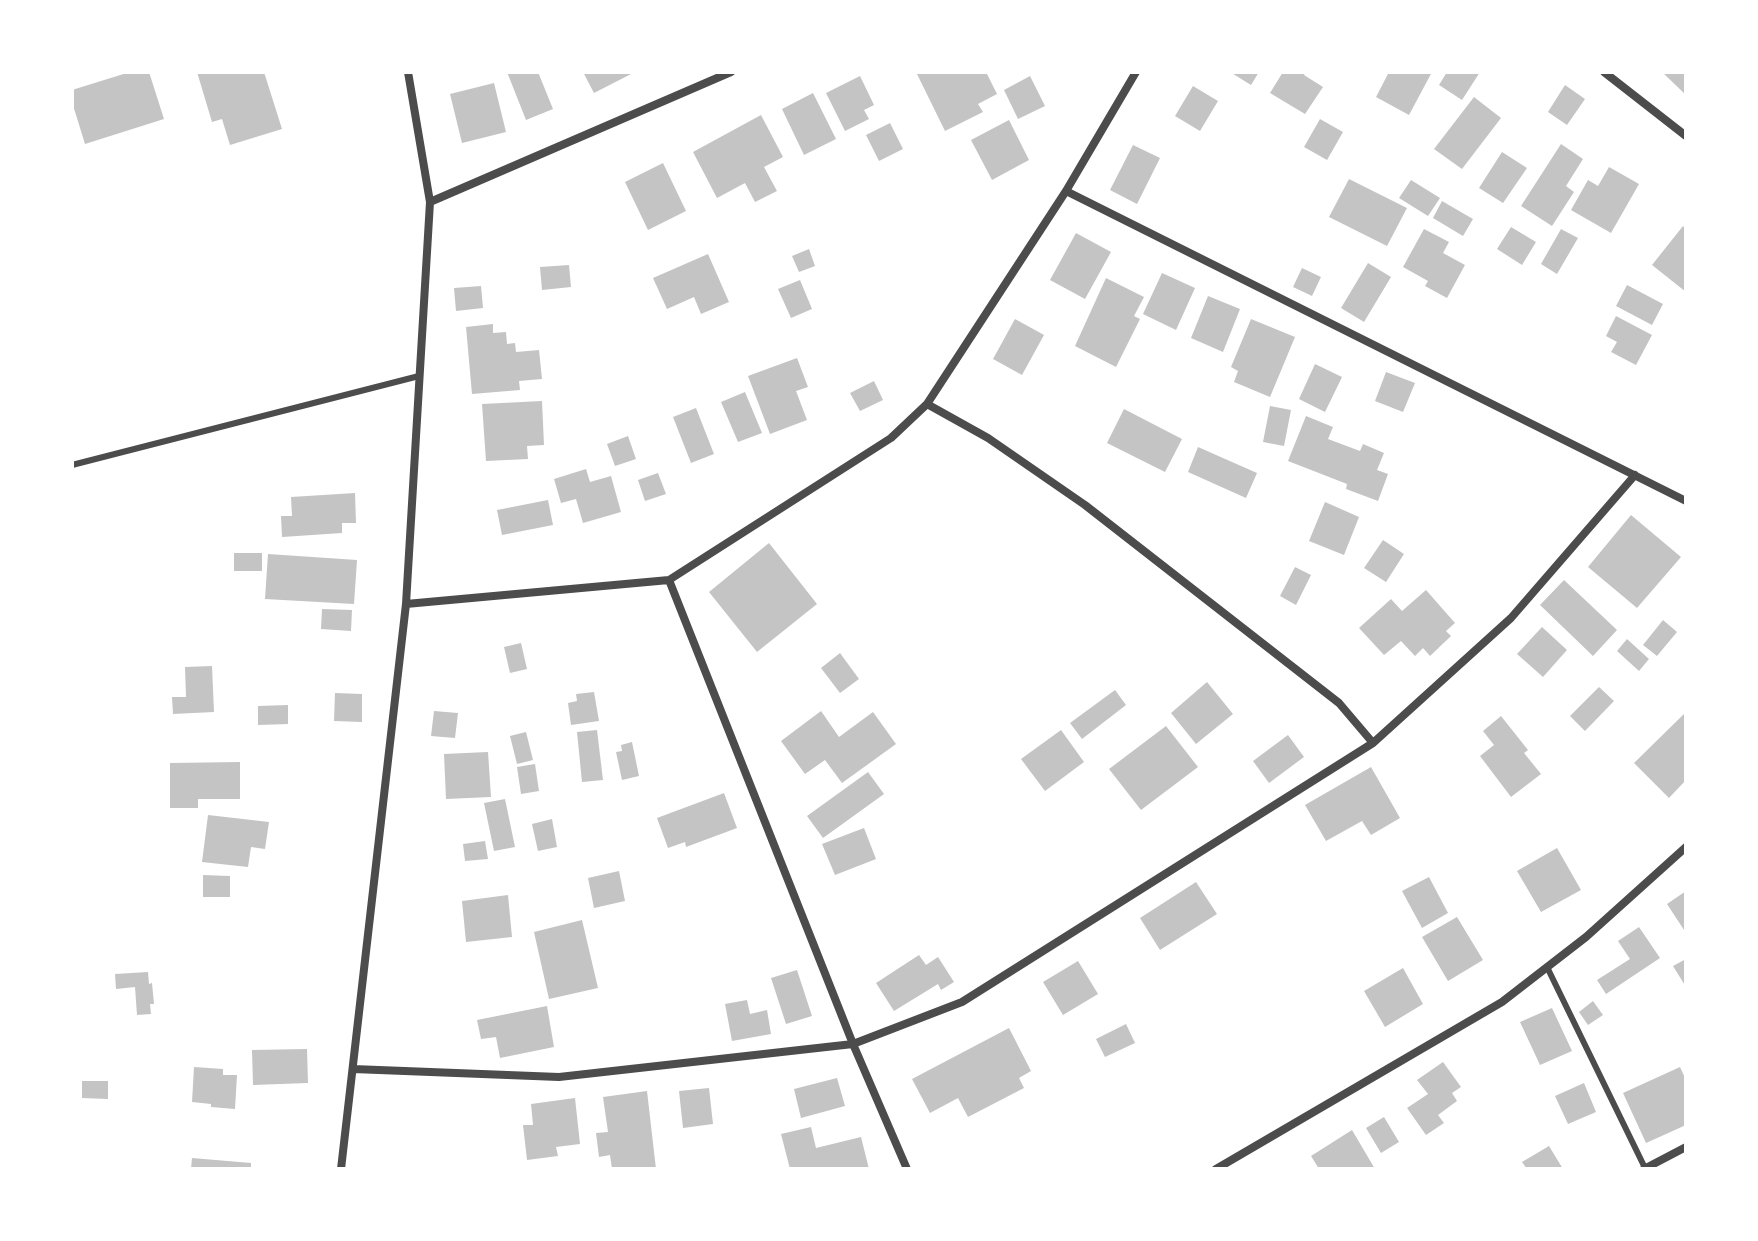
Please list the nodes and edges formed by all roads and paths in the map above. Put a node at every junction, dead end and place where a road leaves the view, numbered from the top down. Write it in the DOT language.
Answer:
graph roads {
  1 [pos="408,72"];
  2 [pos="731,72"];
  3 [pos="1136,72"];
  4 [pos="1604,72"];
  5 [pos="1686,136"];
  6 [pos="1066,191"];
  7 [pos="430,202"];
  8 [pos="419,376"];
  9 [pos="927,404"];
  10 [pos="72,465"];
  11 [pos="1635,475"];
  12 [pos="1686,501"];
  13 [pos="669,580"];
  14 [pos="406,604"];
  15 [pos="1373,743"];
  16 [pos="1686,847"];
  17 [pos="1547,967"];
  18 [pos="853,1044"];
  19 [pos="353,1069"];
  20 [pos="1686,1147"];
  21 [pos="341,1169"];
  22 [pos="907,1169"];
  23 [pos="1216,1169"];
  24 [pos="1644,1169"];
  1 -- 7 [label="street"];
  2 -- 7 [label="street"];
  3 -- 6 [label="street"];
  4 -- 5 [label="street"];
  6 -- 9 [label="street"];
  6 -- 11 [label="street"];
  7 -- 8 [label="street"];
  8 -- 10 [label="lane"];
  8 -- 14 [label="street"];
  9 -- 13 [label="street"];
  9 -- 15 [label="street"];
  11 -- 12 [label="street"];
  11 -- 15 [label="street"];
  13 -- 14 [label="street"];
  13 -- 18 [label="street"];
  14 -- 19 [label="street"];
  15 -- 18 [label="street"];
  16 -- 17 [label="street"];
  17 -- 23 [label="street"];
  17 -- 24 [label="lane"];
  18 -- 19 [label="street"];
  18 -- 22 [label="street"];
  19 -- 21 [label="street"];
  20 -- 24 [label="street"];
}
